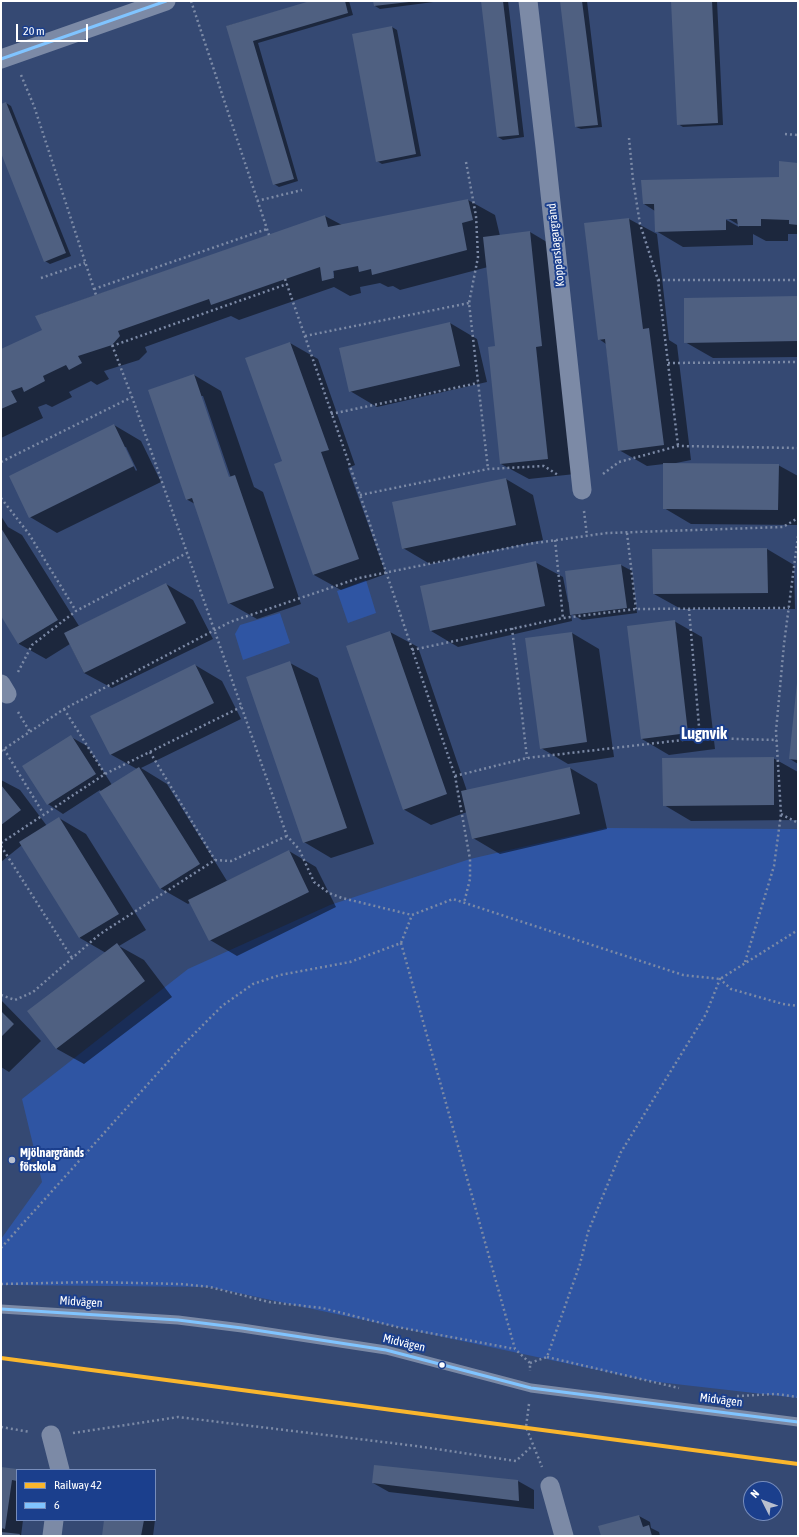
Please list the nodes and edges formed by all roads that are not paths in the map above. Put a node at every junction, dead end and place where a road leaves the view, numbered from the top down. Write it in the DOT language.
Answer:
graph roads {
  1 [pos="166,1"];
  2 [pos="528,1"];
  3 [pos="7,57"];
  4 [pos="582,490"];
  5 [pos="1,1310"];
  6 [pos="798,1422"];
  7 [pos="51,1436"];
  8 [pos="60,1469"];
  9 [pos="550,1486"];
  10 [pos="54,1521"];
  11 [pos="52,1536"];
  12 [pos="564,1536"];
  1 -- 3 [label="street"];
  2 -- 4 [label="street, Kopparslagargränd"];
  5 -- 6 [label="lane, Midvägen"];
  7 -- 8 [label="street"];
  9 -- 12 [label="street"];
  10 -- 11 [label="street"];
}
